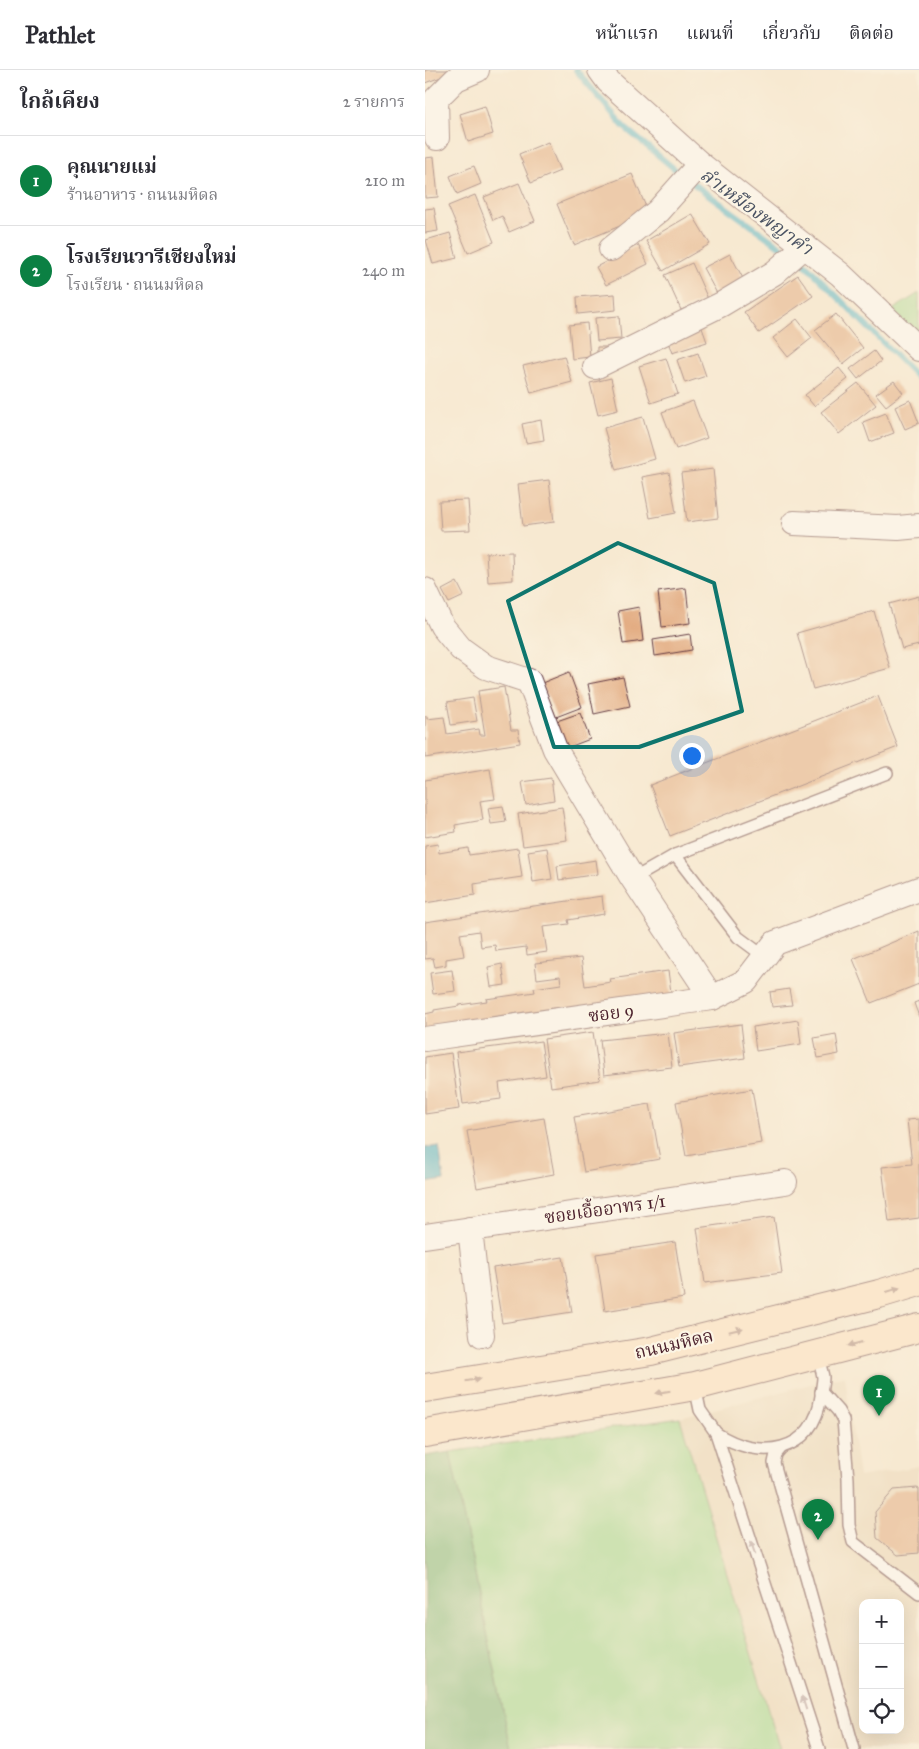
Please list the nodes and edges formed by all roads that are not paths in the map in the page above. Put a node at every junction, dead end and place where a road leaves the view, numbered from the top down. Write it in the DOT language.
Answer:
graph roads {
  1 [pos="477,70"];
  2 [pos="600,70"];
  3 [pos="437,138"];
  4 [pos="697,168"];
  5 [pos="611,249"];
  6 [pos="795,255"];
  7 [pos="919,349"];
  8 [pos="595,367"];
  9 [pos="794,523"];
  10 [pos="919,526"];
  11 [pos="425,590"];
  12 [pos="887,773"];
  13 [pos="675,855"];
  14 [pos="633,879"];
  15 [pos="919,889"];
  16 [pos="770,950"];
  17 [pos="712,998"];
  18 [pos="425,1040"];
  19 [pos="785,1182"];
  20 [pos="470,1229"];
  21 [pos="425,1236"];
  22 [pos="919,1282"];
  23 [pos="919,1328"];
  24 [pos="483,1335"];
  25 [pos="817,1354"];
  26 [pos="695,1386"];
  27 [pos="425,1388"];
  28 [pos="821,1392"];
  29 [pos="425,1433"];
  30 [pos="716,1434"];
  31 [pos="781,1448"];
  32 [pos="919,1593"];
  33 [pos="819,1749"];
  34 [pos="853,1749"];
  1 -- 3 [label="street"];
  2 -- 4 [label="street"];
  4 -- 5 [label="street"];
  4 -- 6 [label="street"];
  6 -- 7 [label="street"];
  6 -- 8 [label="street"];
  9 -- 10 [label="street"];
  11 -- 14 [label="street"];
  12 -- 13 [label="lane"];
  13 -- 14 [label="lane"];
  13 -- 16 [label="lane"];
  14 -- 17 [label="street"];
  15 -- 16 [label="street"];
  16 -- 17 [label="street, ซอย 9"];
  17 -- 18 [label="street, ซอย 9"];
  19 -- 20 [label="street, ซอยเอื้ออาทร 1/1"];
  20 -- 21 [label="street, ซอยเอื้ออาทร 1/1"];
  20 -- 24 [label="street"];
  27 -- 22 [label="main road, ถนนมหิดล, one-way"];
  23 -- 25 [label="main road, one-way"];
  25 -- 26 [label="main road"];
  25 -- 28 [label="lane"];
  26 -- 29 [label="main road, one-way"];
  26 -- 30 [label="lane"];
  28 -- 31 [label="lane"];
  28 -- 32 [label="lane"];
  30 -- 31 [label="lane"];
  33 -- 30 [label="lane, one-way"];
  31 -- 34 [label="lane"];
}
